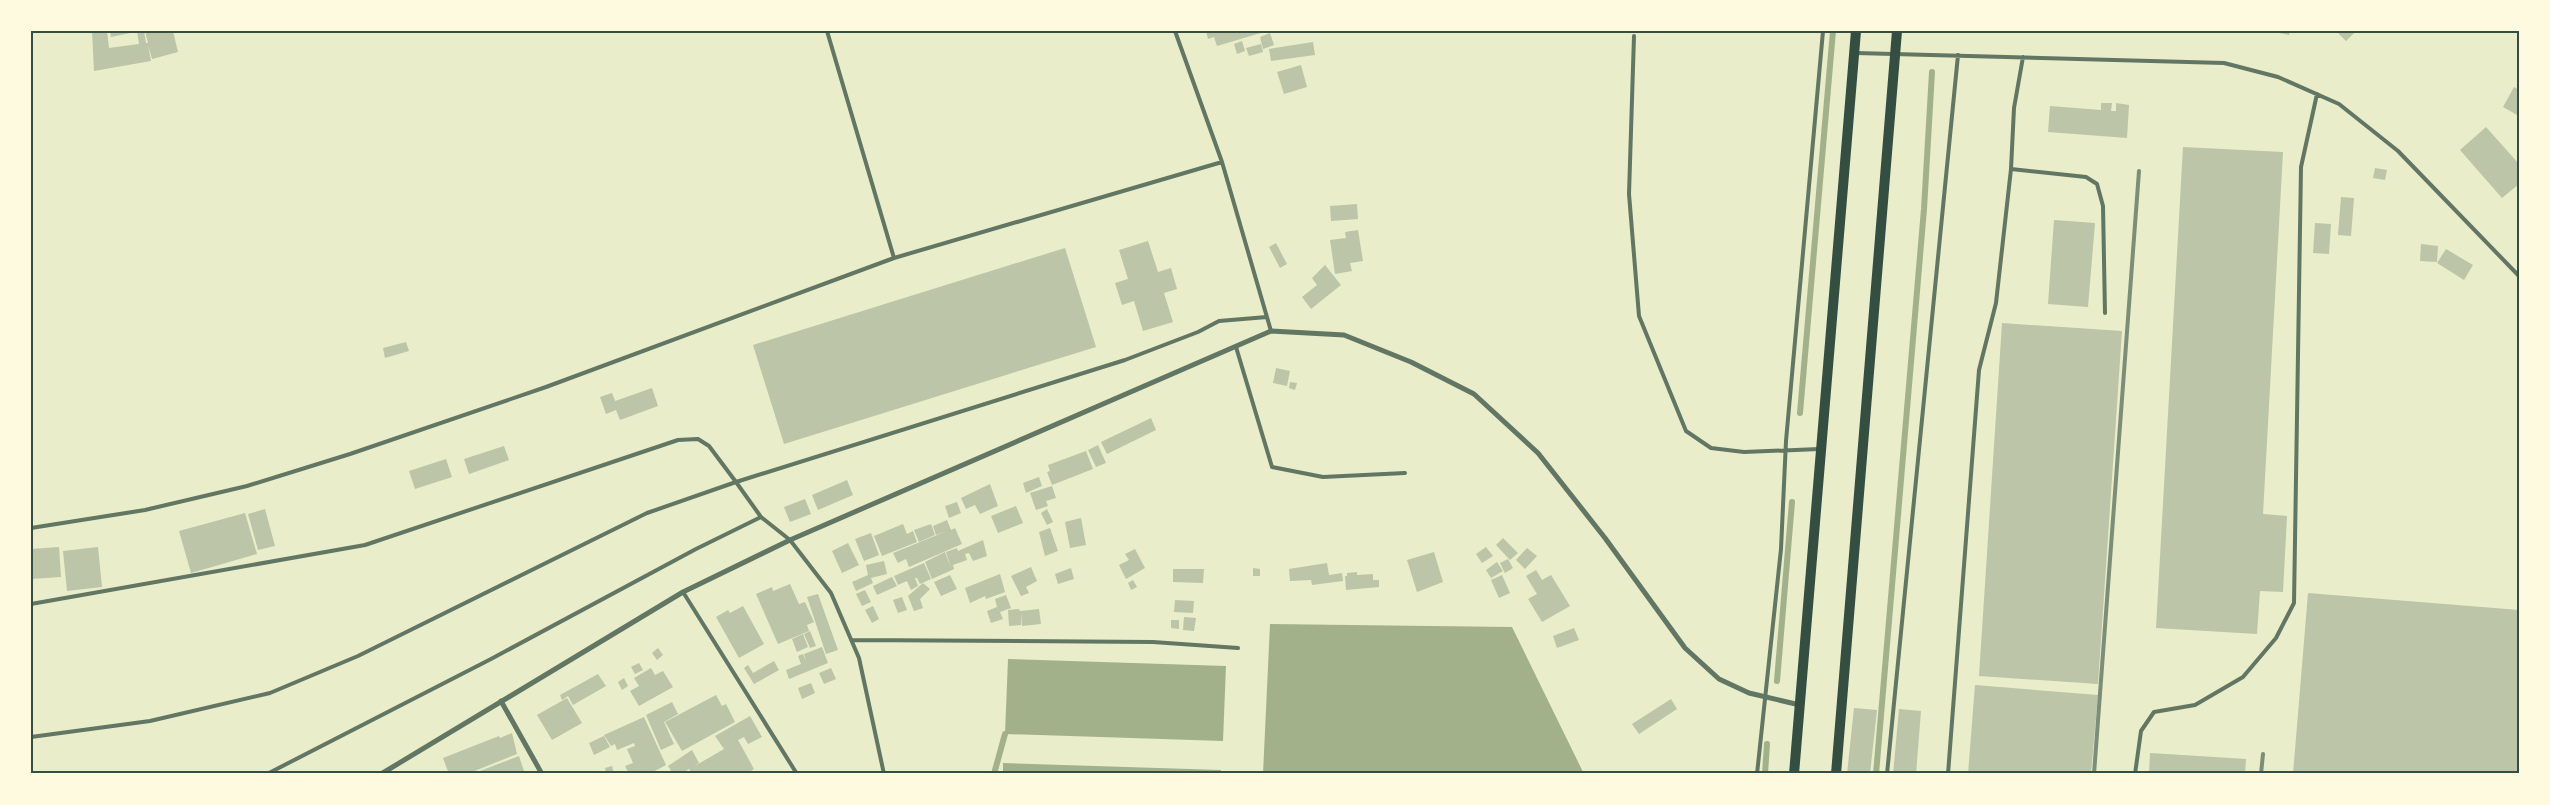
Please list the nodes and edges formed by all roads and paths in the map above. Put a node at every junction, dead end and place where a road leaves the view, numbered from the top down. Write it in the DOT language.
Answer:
graph roads {
  1 [pos="827,31"];
  2 [pos="1175,31"];
  3 [pos="1823,31"];
  4 [pos="1856,31"];
  5 [pos="1897,31"];
  6 [pos="1634,36"];
  7 [pos="1854,53"];
  8 [pos="1895,54"];
  9 [pos="1958,55"];
  10 [pos="2023,57"];
  11 [pos="2317,94"];
  12 [pos="1222,162"];
  13 [pos="2011,170"];
  14 [pos="894,258"];
  15 [pos="2519,276"];
  16 [pos="2105,313"];
  17 [pos="1267,317"];
  18 [pos="1271,331"];
  19 [pos="1236,346"];
  20 [pos="1821,448"];
  21 [pos="1786,450"];
  22 [pos="1405,473"];
  23 [pos="736,482"];
  24 [pos="762,517"];
  25 [pos="31,528"];
  26 [pos="790,540"];
  27 [pos="683,592"];
  28 [pos="31,604"];
  29 [pos="852,640"];
  30 [pos="1238,648"];
  31 [pos="1766,696"];
  32 [pos="502,701"];
  33 [pos="1800,705"];
  34 [pos="31,737"];
  35 [pos="266,774"];
  36 [pos="381,774"];
  37 [pos="542,774"];
  38 [pos="797,774"];
  39 [pos="884,774"];
  40 [pos="1757,774"];
  41 [pos="1794,774"];
  42 [pos="1836,774"];
  43 [pos="1887,774"];
  44 [pos="1948,774"];
  45 [pos="2135,774"];
  1 -- 14 [label="lane"];
  2 -- 12 [label="lane"];
  3 -- 21 [label="lane"];
  4 -- 7 [label="main road"];
  5 -- 8 [label="main road"];
  6 -- 21 [label="lane"];
  7 -- 8 [label="lane"];
  7 -- 20 [label="main road"];
  8 -- 9 [label="lane"];
  8 -- 42 [label="main road"];
  9 -- 10 [label="lane"];
  9 -- 43 [label="lane"];
  10 -- 11 [label="lane"];
  10 -- 13 [label="lane"];
  11 -- 15 [label="lane"];
  11 -- 45 [label="lane"];
  12 -- 14 [label="lane"];
  12 -- 17 [label="lane"];
  13 -- 16 [label="lane"];
  13 -- 44 [label="lane"];
  14 -- 25 [label="lane"];
  17 -- 18 [label="lane"];
  17 -- 23 [label="lane"];
  18 -- 19 [label="street"];
  18 -- 31 [label="street"];
  19 -- 22 [label="lane"];
  19 -- 26 [label="street"];
  20 -- 21 [label="lane"];
  20 -- 33 [label="main road"];
  21 -- 31 [label="lane"];
  23 -- 24 [label="lane"];
  23 -- 28 [label="lane"];
  23 -- 34 [label="lane"];
  24 -- 26 [label="lane"];
  24 -- 35 [label="lane"];
  26 -- 27 [label="street"];
  26 -- 29 [label="lane"];
  27 -- 32 [label="street"];
  27 -- 38 [label="lane"];
  29 -- 30 [label="lane"];
  29 -- 39 [label="lane"];
  31 -- 33 [label="street"];
  31 -- 40 [label="lane"];
  32 -- 36 [label="street"];
  32 -- 37 [label="street"];
  33 -- 41 [label="main road"];
}
